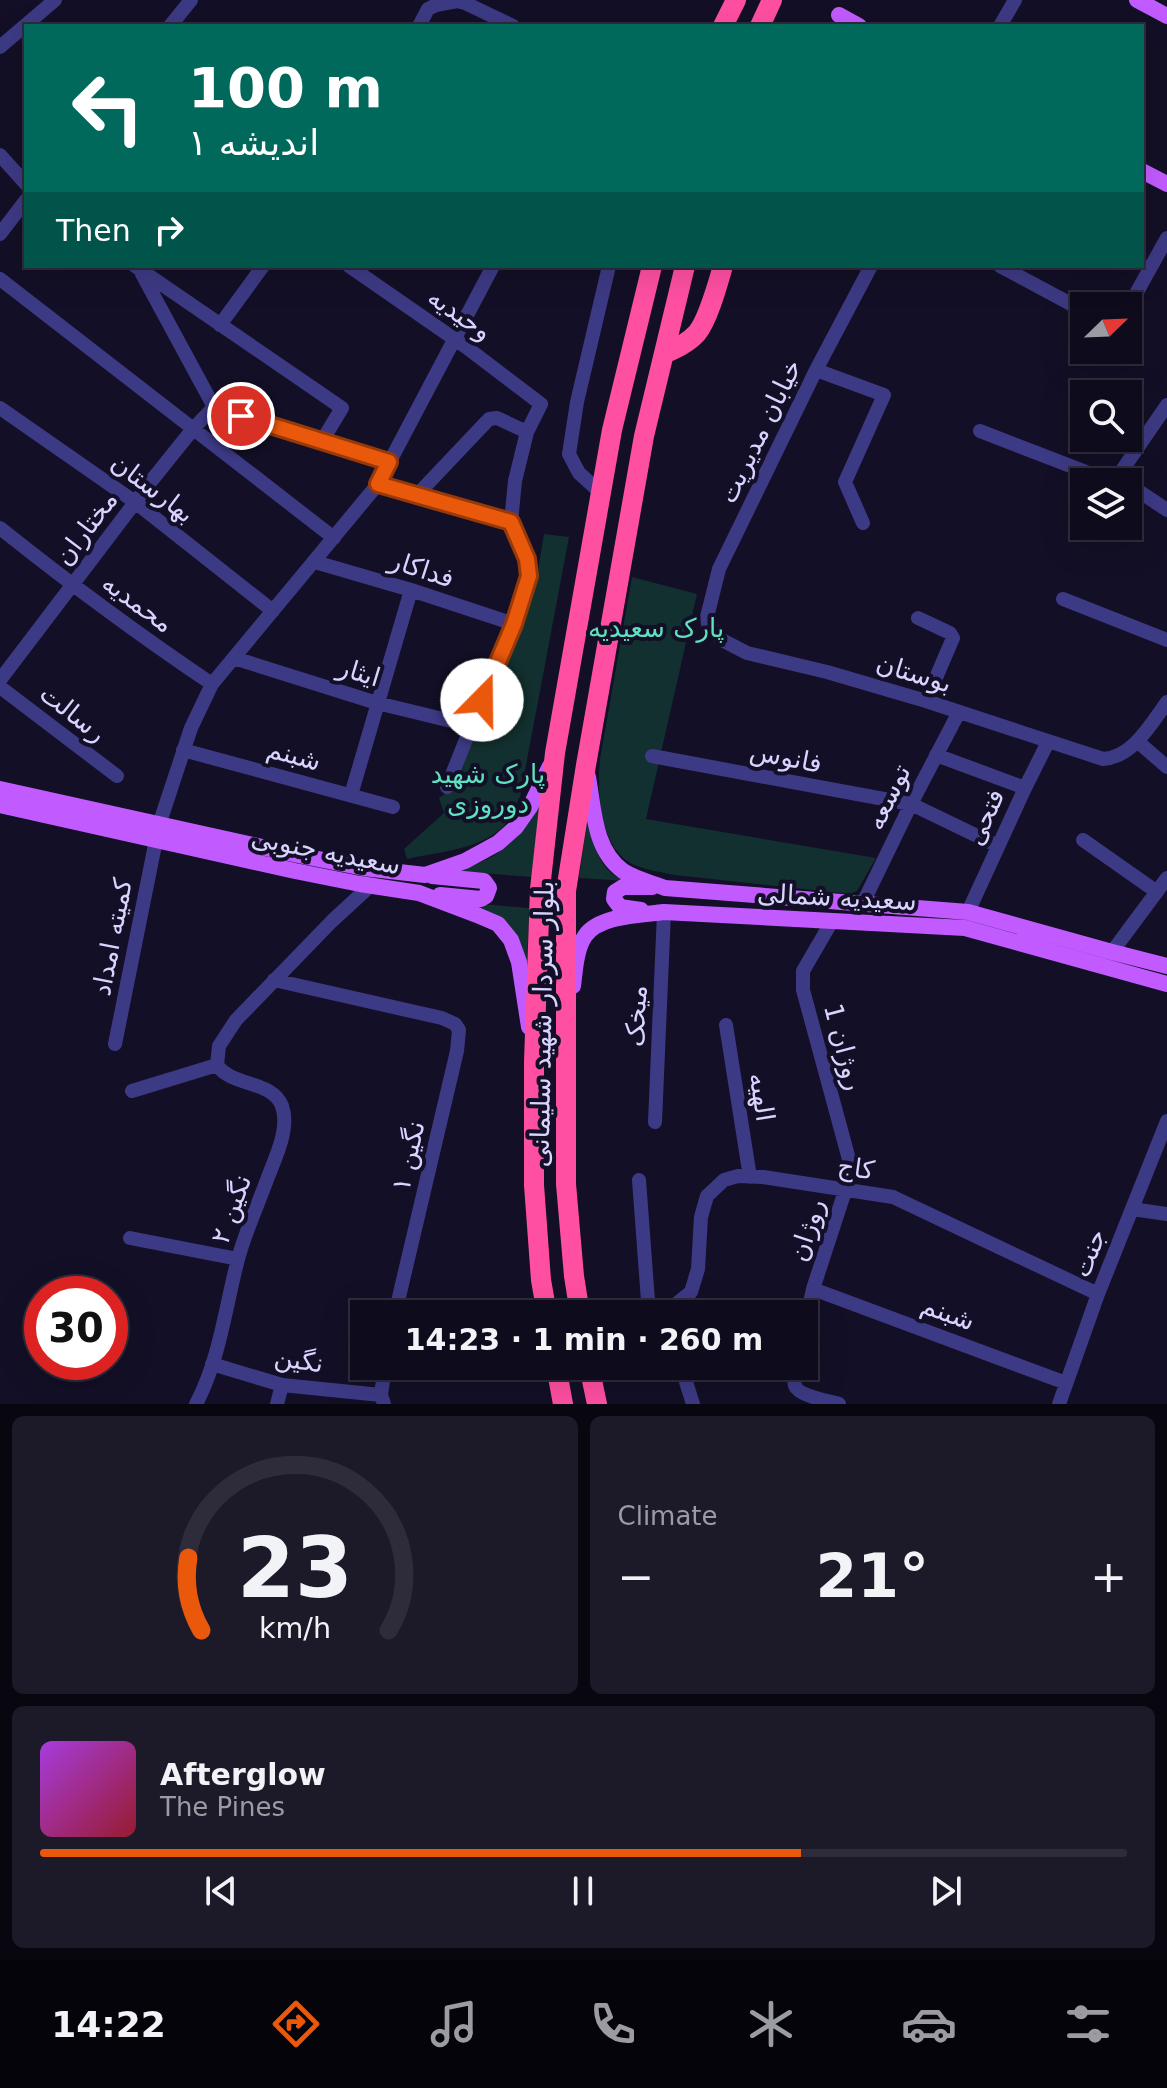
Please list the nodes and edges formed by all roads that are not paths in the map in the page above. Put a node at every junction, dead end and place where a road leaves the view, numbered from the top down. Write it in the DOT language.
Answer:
graph roads {
  1 [pos="191,0"];
  2 [pos="736,0"];
  3 [pos="1015,0"];
  4 [pos="1137,0"];
  5 [pos="46,2"];
  6 [pos="839,15"];
  7 [pos="1167,16"];
  8 [pos="30,24"];
  9 [pos="172,24"];
  10 [pos="420,24"];
  11 [pos="509,24"];
  12 [pos="724,24"];
  13 [pos="855,24"];
  14 [pos="1001,24"];
  15 [pos="24,32"];
  16 [pos="0,47"];
  17 [pos="0,155"];
  18 [pos="1144,172"];
  19 [pos="24,182"];
  20 [pos="1167,184"];
  21 [pos="24,203"];
  22 [pos="0,234"];
  23 [pos="1167,238"];
  24 [pos="138,268"];
  25 [pos="262,268"];
  26 [pos="352,268"];
  27 [pos="492,268"];
  28 [pos="609,268"];
  29 [pos="652,268"];
  30 [pos="685,268"];
  31 [pos="722,268"];
  32 [pos="870,268"];
  33 [pos="1004,268"];
  34 [pos="0,279"];
  35 [pos="1137,292"];
  36 [pos="1070,304"];
  37 [pos="220,325"];
  38 [pos="453,339"];
  39 [pos="664,354"];
  40 [pos="816,370"];
  41 [pos="1167,405"];
  42 [pos="214,407"];
  43 [pos="0,408"];
  44 [pos="193,429"];
  45 [pos="980,431"];
  46 [pos="527,432"];
  47 [pos="322,441"];
  48 [pos="389,462"];
  49 [pos="1076,468"];
  50 [pos="1123,468"];
  51 [pos="378,484"];
  52 [pos="601,493"];
  53 [pos="1142,493"];
  54 [pos="417,495"];
  55 [pos="135,502"];
  56 [pos="1166,508"];
  57 [pos="511,522"];
  58 [pos="863,523"];
  59 [pos="0,528"];
  60 [pos="334,538"];
  61 [pos="315,562"];
  62 [pos="72,586"];
  63 [pos="411,590"];
  64 [pos="1063,599"];
  65 [pos="273,611"];
  66 [pos="918,618"];
  67 [pos="514,624"];
  68 [pos="708,624"];
  69 [pos="1167,640"];
  70 [pos="234,658"];
  71 [pos="1,678"];
  72 [pos="212,684"];
  73 [pos="926,701"];
  74 [pos="1167,702"];
  75 [pos="377,703"];
  76 [pos="959,712"];
  77 [pos="472,726"];
  78 [pos="1137,741"];
  79 [pos="1048,742"];
  80 [pos="183,750"];
  81 [pos="555,753"];
  82 [pos="936,755"];
  83 [pos="652,756"];
  84 [pos="586,765"];
  85 [pos="1167,767"];
  86 [pos="117,776"];
  87 [pos="447,787"];
  88 [pos="1025,788"];
  89 [pos="0,789"];
  90 [pos="351,795"];
  91 [pos="911,804"];
  92 [pos="0,805"];
  93 [pos="393,807"];
  94 [pos="158,832"];
  95 [pos="1083,840"];
  96 [pos="998,846"];
  97 [pos="425,875"];
  98 [pos="1167,878"];
  99 [pos="370,886"];
  100 [pos="665,888"];
  101 [pos="1157,892"];
  102 [pos="419,893"];
  103 [pos="862,905"];
  104 [pos="664,912"];
  105 [pos="968,912"];
  106 [pos="832,921"];
  107 [pos="1110,960"];
  108 [pos="1167,966"];
  109 [pos="274,980"];
  110 [pos="1167,984"];
  111 [pos="567,1015"];
  112 [pos="726,1025"];
  113 [pos="115,1044"];
  114 [pos="534,1062"];
  115 [pos="217,1065"];
  116 [pos="132,1091"];
  117 [pos="1167,1121"];
  118 [pos="655,1122"];
  119 [pos="750,1177"];
  120 [pos="639,1180"];
  121 [pos="845,1191"];
  122 [pos="1132,1209"];
  123 [pos="1167,1214"];
  124 [pos="130,1238"];
  125 [pos="238,1259"];
  126 [pos="813,1289"];
  127 [pos="1098,1294"];
  128 [pos="398,1300"];
  129 [pos="545,1300"];
  130 [pos="578,1300"];
  131 [pos="656,1300"];
  132 [pos="682,1300"];
  133 [pos="811,1300"];
  134 [pos="212,1364"];
  135 [pos="559,1380"];
  136 [pos="592,1380"];
  137 [pos="685,1380"];
  138 [pos="794,1380"];
  139 [pos="1066,1383"];
  140 [pos="282,1385"];
  141 [pos="382,1399"];
  142 [pos="196,1404"];
  143 [pos="277,1404"];
  144 [pos="563,1404"];
  145 [pos="597,1404"];
  146 [pos="693,1404"];
  147 [pos="839,1404"];
  148 [pos="1059,1404"];
  1 -- 9 [label="street"];
  2 -- 12 [label="highway"];
  3 -- 14 [label="street"];
  4 -- 7 [label="main road"];
  5 -- 8 [label="street"];
  6 -- 13 [label="main road"];
  10 -- 11 [label="street"];
  15 -- 16 [label="street"];
  17 -- 19 [label="street"];
  18 -- 20 [label="main road"];
  21 -- 22 [label="street"];
  23 -- 35 [label="street"];
  24 -- 37 [label="street"];
  24 -- 42 [label="street"];
  25 -- 37 [label="street"];
  26 -- 38 [label="street, وحیدیه"];
  27 -- 38 [label="street, کمیته امداد"];
  28 -- 52 [label="street"];
  29 -- 52 [label="highway, بلوار سردار شهید سلیمانی"];
  30 -- 39 [label="highway, بلوار سردار شهید سلیمانی"];
  31 -- 39 [label="highway"];
  32 -- 40 [label="street, خیابان مدیریت"];
  33 -- 36 [label="street"];
  34 -- 44 [label="street"];
  37 -- 47 [label="street"];
  38 -- 46 [label="street, وحیدیه"];
  38 -- 48 [label="street, کمیته امداد"];
  39 -- 84 [label="highway, بلوار سردار شهید سلیمانی"];
  40 -- 58 [label="street"];
  40 -- 68 [label="street, خیابان مدیریت"];
  41 -- 50 [label="street"];
  42 -- 44 [label="street, مختاران"];
  42 -- 47 [label="street"];
  43 -- 55 [label="street, بهارستان"];
  44 -- 55 [label="street, مختاران"];
  44 -- 60 [label="street"];
  45 -- 49 [label="street"];
  46 -- 54 [label="street"];
  46 -- 57 [label="street"];
  47 -- 48 [label="street"];
  48 -- 51 [label="street, کمیته امداد"];
  51 -- 54 [label="street"];
  51 -- 60 [label="street, کمیته امداد"];
  52 -- 81 [label="highway, بلوار سردار شهید سلیمانی"];
  53 -- 56 [label="street"];
  54 -- 57 [label="street"];
  55 -- 62 [label="street, مختاران"];
  55 -- 65 [label="street, بهارستان"];
  57 -- 67 [label="street"];
  59 -- 62 [label="street, محمدیه"];
  60 -- 61 [label="street, کمیته امداد"];
  61 -- 63 [label="street, فداکار"];
  61 -- 65 [label="street, کمیته امداد"];
  62 -- 71 [label="street, مختاران"];
  62 -- 72 [label="street, محمدیه"];
  63 -- 67 [label="street, فداکار"];
  63 -- 75 [label="street"];
  64 -- 69 [label="street"];
  65 -- 70 [label="street, کمیته امداد"];
  66 -- 73 [label="street"];
  67 -- 77 [label="street"];
  68 -- 73 [label="street, بوستان"];
  70 -- 72 [label="street, کمیته امداد"];
  70 -- 75 [label="street, ایثار"];
  71 -- 86 [label="street, رسالت"];
  72 -- 80 [label="street, کمیته امداد"];
  73 -- 76 [label="street, بوستان"];
  74 -- 78 [label="street"];
  75 -- 77 [label="street, ایثار"];
  75 -- 90 [label="street"];
  76 -- 79 [label="street, بوستان"];
  76 -- 82 [label="street, توسعه"];
  77 -- 87 [label="street"];
  78 -- 79 [label="street, بوستان"];
  78 -- 85 [label="street"];
  79 -- 88 [label="street, فتحی"];
  80 -- 90 [label="street, شبنم"];
  80 -- 94 [label="street, کمیته امداد"];
  81 -- 97 [label="main road, سعیدیه جنوبی"];
  81 -- 114 [label="highway, بلوار سردار شهید سلیمانی"];
  82 -- 88 [label="street"];
  82 -- 91 [label="street, توسعه"];
  83 -- 91 [label="street, فانوس"];
  84 -- 100 [label="main road, سعیدیه شمالی"];
  84 -- 111 [label="highway, بلوار سردار شهید سلیمانی"];
  88 -- 96 [label="street, فتحی"];
  89 -- 94 [label="main road, سعیدیه جنوبی"];
  90 -- 93 [label="street, شبنم"];
  91 -- 96 [label="street, فانوس"];
  91 -- 103 [label="street, توسعه"];
  92 -- 94 [label="main road, سعیدیه جنوبی"];
  94 -- 97 [label="main road, سعیدیه جنوبی"];
  94 -- 99 [label="main road, سعیدیه جنوبی"];
  94 -- 113 [label="street, کمیته امداد"];
  95 -- 101 [label="street"];
  96 -- 105 [label="street, فتحی"];
  97 -- 102 [label="main road"];
  98 -- 101 [label="street"];
  99 -- 102 [label="main road, سعیدیه جنوبی"];
  99 -- 109 [label="street"];
  100 -- 103 [label="main road, سعیدیه شمالی"];
  100 -- 104 [label="main road"];
  101 -- 107 [label="street"];
  102 -- 114 [label="main road, سعیدیه جنوبی"];
  103 -- 105 [label="main road, سعیدیه شمالی"];
  104 -- 106 [label="main road, سعیدیه شمالی"];
  104 -- 111 [label="main road, سعیدیه شمالی"];
  104 -- 118 [label="street, میخک"];
  105 -- 107 [label="main road, سعیدیه شمالی"];
  106 -- 107 [label="main road, سعیدیه شمالی"];
  106 -- 121 [label="street, روژان 1"];
  107 -- 108 [label="main road, سعیدیه شمالی"];
  107 -- 110 [label="main road, سعیدیه شمالی"];
  109 -- 115 [label="street"];
  109 -- 128 [label="street, نگین ۱"];
  111 -- 130 [label="highway, بلوار سردار شهید سلیمانی"];
  112 -- 119 [label="street, الهیه"];
  114 -- 129 [label="highway, بلوار سردار شهید سلیمانی"];
  115 -- 116 [label="street"];
  115 -- 125 [label="street, نگین ۲"];
  117 -- 122 [label="street, جنت"];
  119 -- 121 [label="street, کاج"];
  119 -- 132 [label="street, کاج"];
  120 -- 131 [label="street"];
  121 -- 126 [label="street, روژان"];
  121 -- 127 [label="street, کاج"];
  122 -- 123 [label="street"];
  122 -- 127 [label="street, جنت"];
  124 -- 125 [label="street"];
  125 -- 134 [label="street, نگین ۲"];
  126 -- 133 [label="street, روژان"];
  126 -- 139 [label="street, شبنم"];
  127 -- 139 [label="street, جنت"];
  134 -- 140 [label="street, نگین"];
  134 -- 142 [label="street, نگین ۲"];
  135 -- 144 [label="highway"];
  136 -- 145 [label="highway"];
  137 -- 146 [label="street"];
  138 -- 147 [label="street"];
  139 -- 148 [label="street, جنت"];
  140 -- 141 [label="street, نگین"];
  140 -- 143 [label="street"];
}
